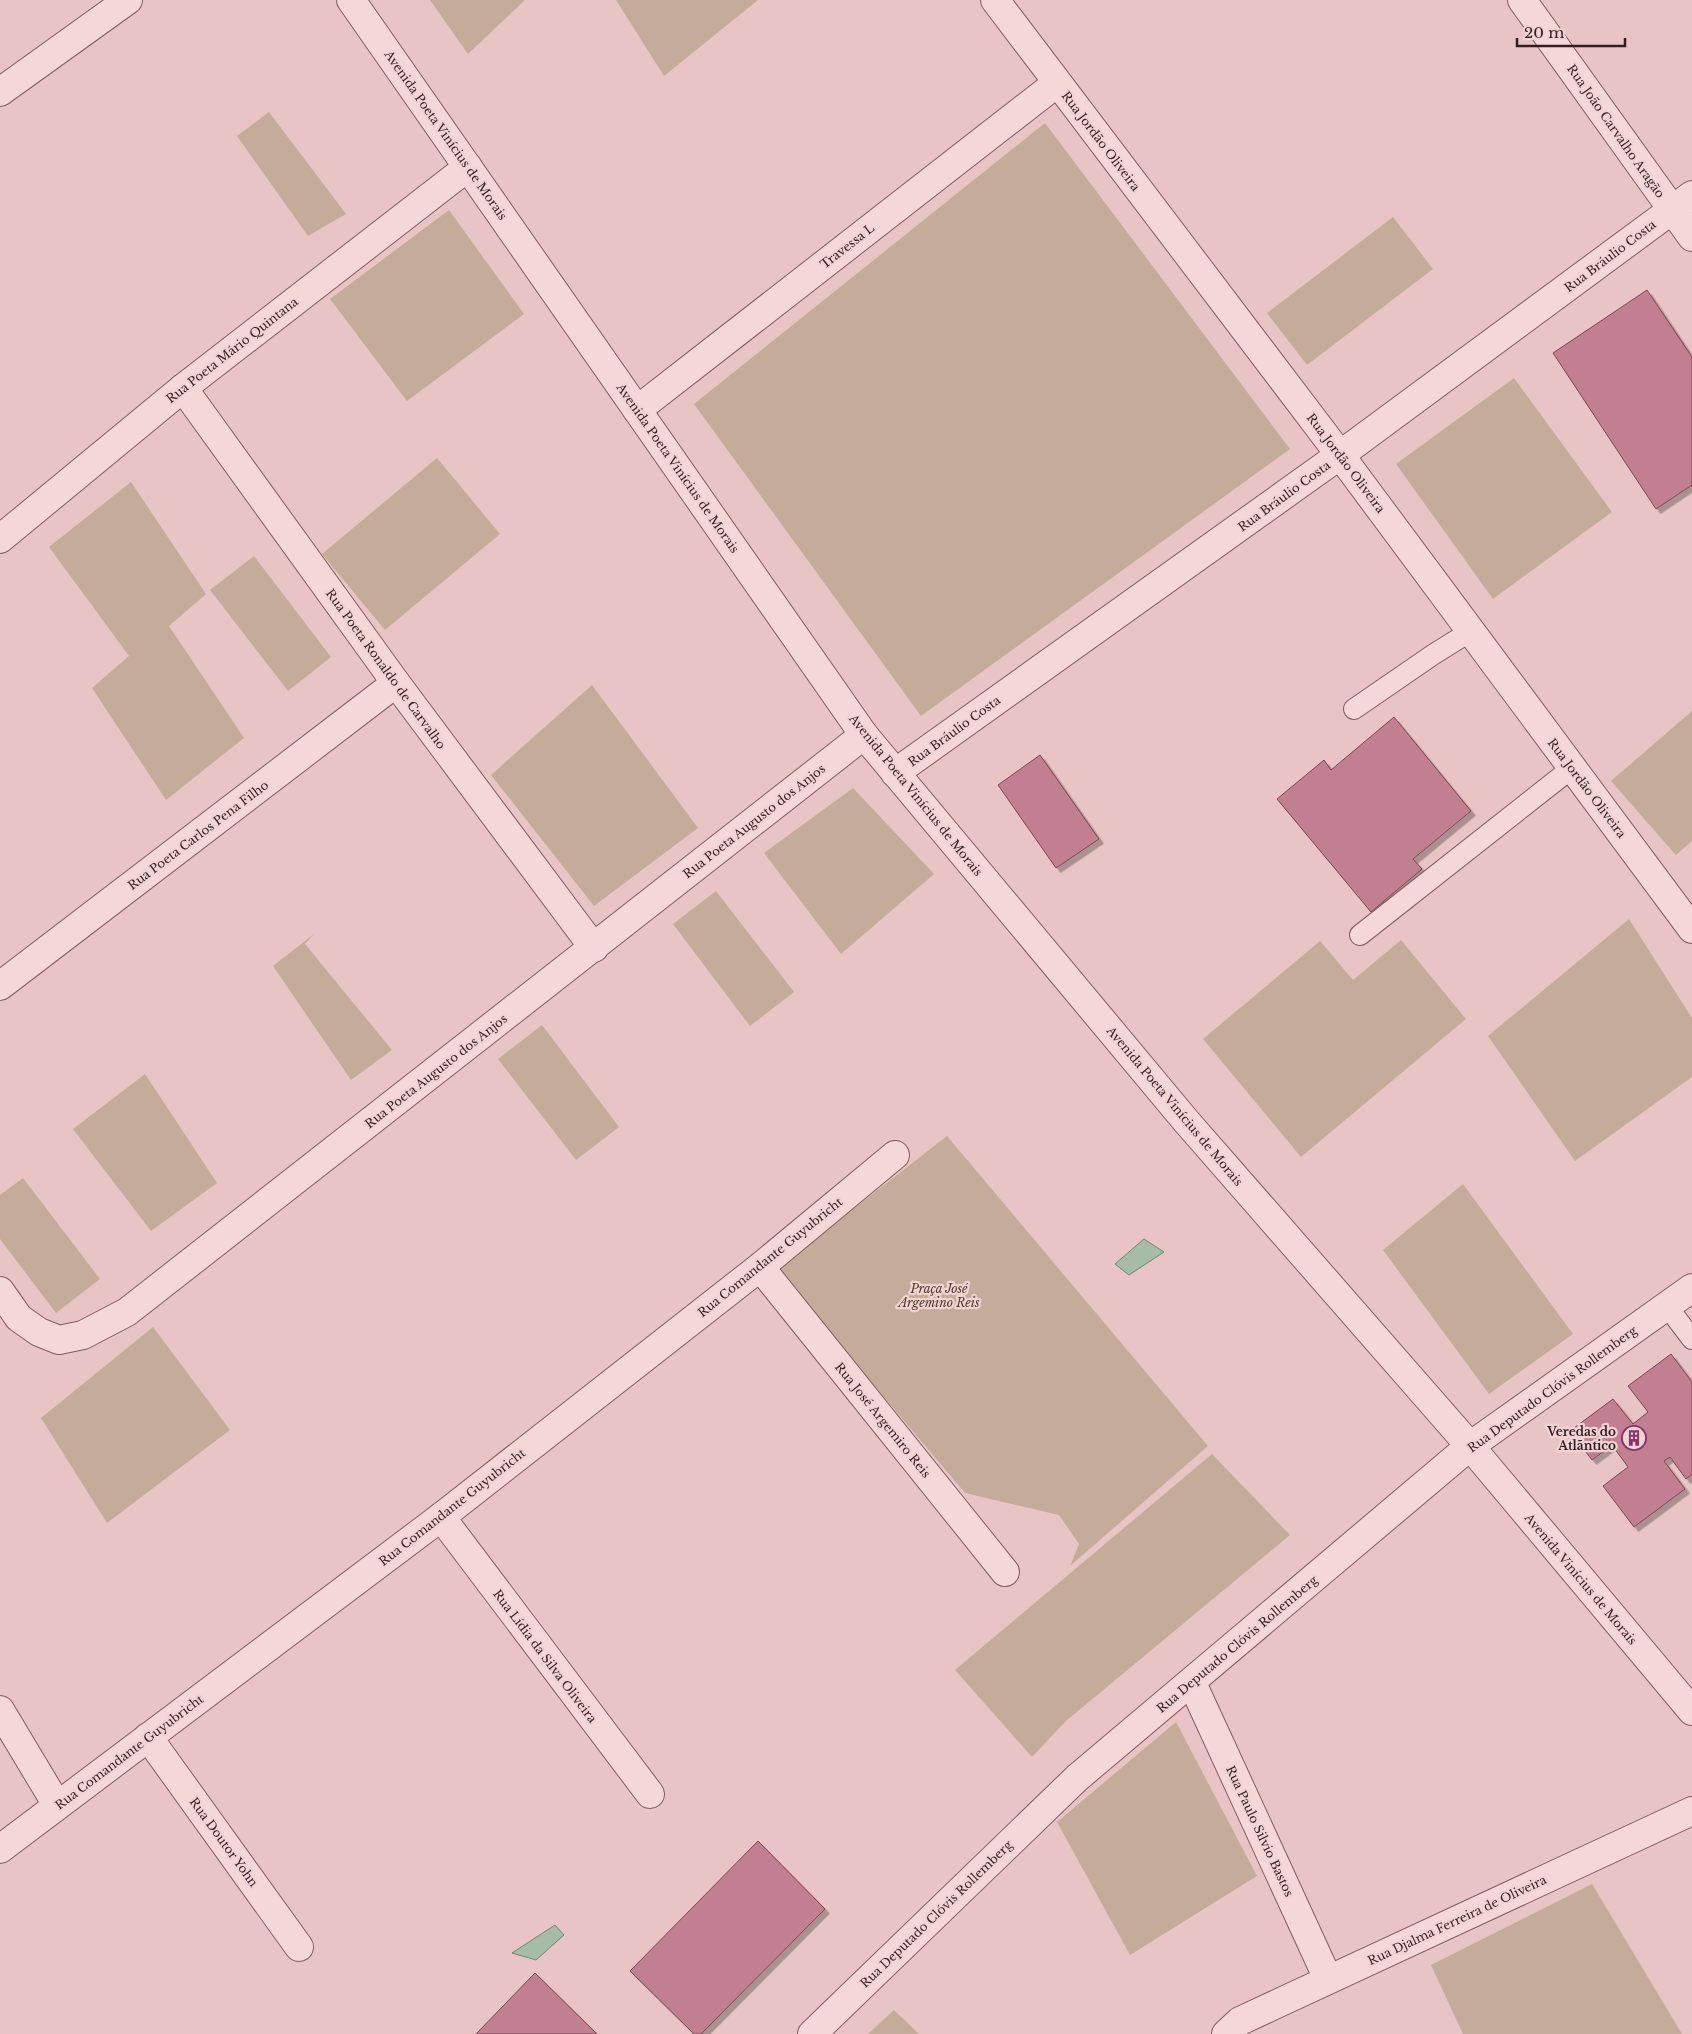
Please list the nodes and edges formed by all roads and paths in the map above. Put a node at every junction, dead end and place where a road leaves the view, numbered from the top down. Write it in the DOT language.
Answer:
graph roads {
  1 [pos="128,0"];
  2 [pos="351,0"];
  3 [pos="995,0"];
  4 [pos="1522,0"];
  5 [pos="1057,83"];
  6 [pos="0,92"];
  7 [pos="468,167"];
  8 [pos="1682,202"];
  9 [pos="1692,237"];
  10 [pos="183,388"];
  11 [pos="637,410"];
  12 [pos="1340,455"];
  13 [pos="0,539"];
  14 [pos="1471,631"];
  15 [pos="396,683"];
  16 [pos="1354,709"];
  17 [pos="864,735"];
  18 [pos="1572,768"];
  19 [pos="895,773"];
  20 [pos="1692,929"];
  21 [pos="1360,935"];
  22 [pos="594,948"];
  23 [pos="0,986"];
  24 [pos="895,1155"];
  25 [pos="760,1267"];
  26 [pos="1692,1288"];
  27 [pos="0,1290"];
  28 [pos="1668,1306"];
  29 [pos="1692,1339"];
  30 [pos="1470,1446"];
  31 [pos="441,1517"];
  32 [pos="1005,1572"];
  33 [pos="1192,1683"];
  34 [pos="0,1710"];
  35 [pos="1692,1712"];
  36 [pos="148,1737"];
  37 [pos="650,1794"];
  38 [pos="57,1805"];
  39 [pos="1692,1811"];
  40 [pos="0,1850"];
  41 [pos="299,1947"];
  42 [pos="1328,1979"];
  43 [pos="1238,2030"];
  44 [pos="812,2034"];
  1 -- 6 [label="street"];
  2 -- 7 [label="street, Avenida Poeta Vinícius de Morais"];
  3 -- 5 [label="street, Rua Jordão Oliveira"];
  4 -- 8 [label="street, Rua João Carvalho Aragão"];
  5 -- 11 [label="street, Travessa L"];
  5 -- 12 [label="street, Rua Jordão Oliveira"];
  7 -- 10 [label="street, Rua Poeta Mário Quintana"];
  7 -- 11 [label="street, Avenida Poeta Vinícius de Morais"];
  8 -- 9 [label="street, Rua João Carvalho Aragão"];
  8 -- 12 [label="street, Rua Bráulio Costa"];
  10 -- 13 [label="street, Rua Poeta Mário Quintana"];
  10 -- 15 [label="street, Rua Poeta Ronaldo de Carvalho"];
  11 -- 17 [label="street, Avenida Poeta Vinícius de Morais"];
  12 -- 14 [label="street, Rua Jordão Oliveira"];
  12 -- 19 [label="street, Rua Bráulio Costa"];
  14 -- 16 [label="lane"];
  14 -- 18 [label="street, Rua Jordão Oliveira"];
  15 -- 22 [label="street, Rua Poeta Ronaldo de Carvalho"];
  15 -- 23 [label="street, Rua Poeta Carlos Pena Filho"];
  17 -- 19 [label="street, Avenida Poeta Vinícius de Morais"];
  17 -- 22 [label="street, Rua Poeta Augusto dos Anjos"];
  18 -- 20 [label="street, Rua Jordão Oliveira"];
  18 -- 21 [label="lane"];
  19 -- 30 [label="street, Avenida Poeta Vinícius de Morais"];
  22 -- 27 [label="street, Rua Poeta Augusto dos Anjos"];
  24 -- 25 [label="street, Rua Comandante Guyubricht"];
  25 -- 31 [label="street, Rua Comandante Guyubricht"];
  25 -- 32 [label="street, Rua José Argemiro Reis"];
  26 -- 28 [label="street, Rua Deputado Clóvis Rollemberg"];
  28 -- 29 [label="lane"];
  28 -- 30 [label="street, Rua Deputado Clóvis Rollemberg"];
  30 -- 33 [label="street, Rua Deputado Clóvis Rollemberg"];
  30 -- 35 [label="street, Avenida Vinícius de Morais"];
  31 -- 36 [label="street, Rua Comandante Guyubricht"];
  31 -- 37 [label="street, Rua Lídia da Silva Oliveira"];
  33 -- 42 [label="street, Rua Paulo Silvio Bastos"];
  33 -- 44 [label="street, Rua Deputado Clóvis Rollemberg"];
  34 -- 38 [label="street"];
  36 -- 38 [label="street, Rua Comandante Guyubricht"];
  36 -- 41 [label="street, Rua Doutor Yohn"];
  38 -- 40 [label="street, Rua Comandante Guyubricht"];
  39 -- 42 [label="street, Rua Djalma Ferreira de Oliveira"];
  42 -- 43 [label="street, Rua Djalma Ferreira de Oliveira"];
}
